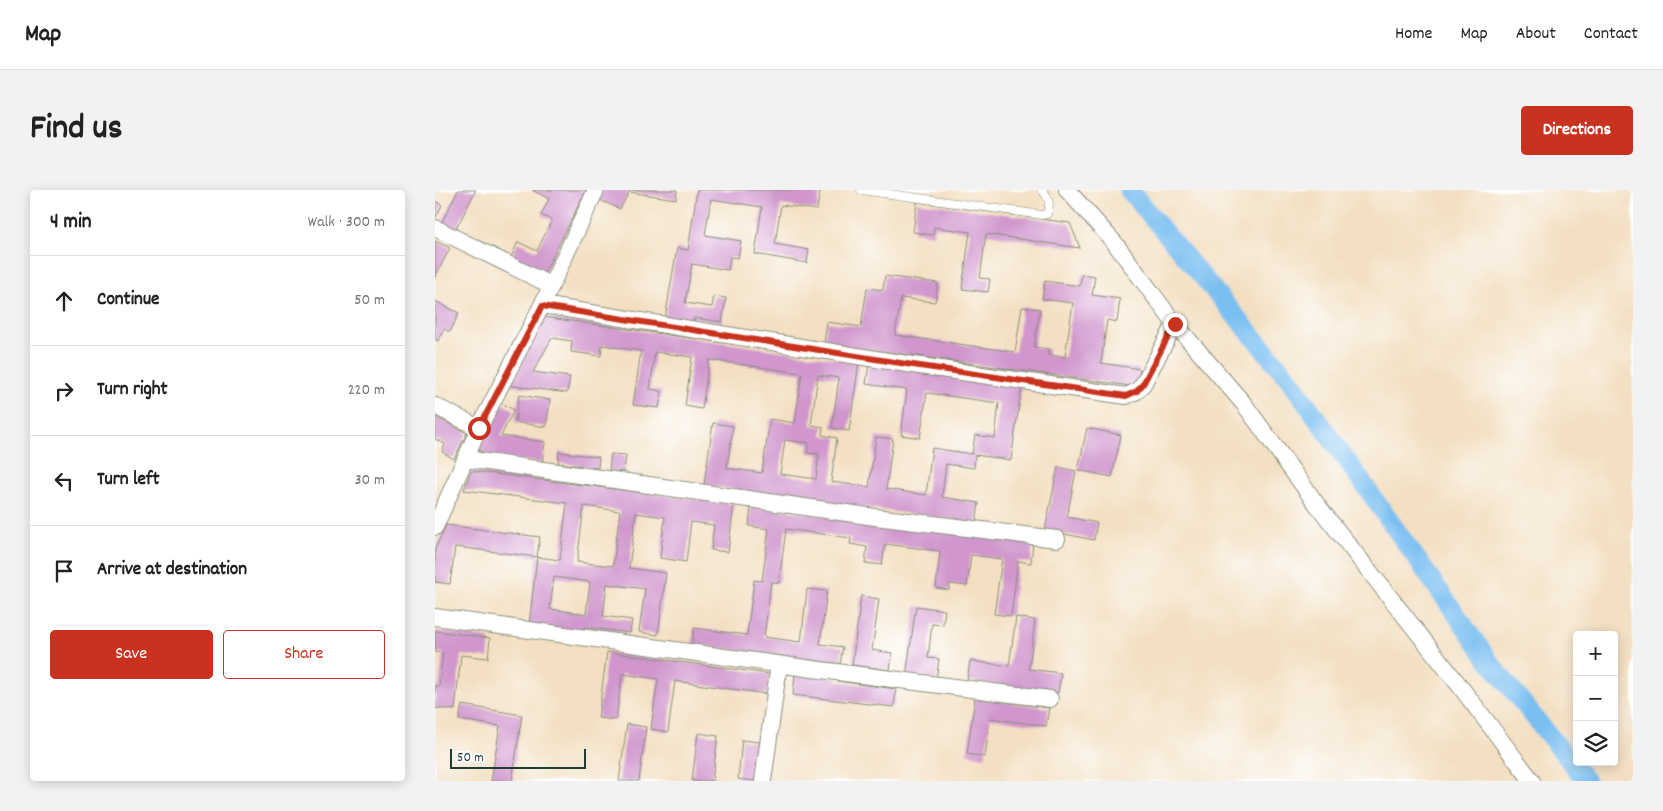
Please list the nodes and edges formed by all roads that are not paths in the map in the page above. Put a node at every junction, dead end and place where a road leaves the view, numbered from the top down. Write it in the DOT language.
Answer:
graph roads {
  1 [pos="596,190"];
  2 [pos="861,190"];
  3 [pos="1042,190"];
  4 [pos="1067,190"];
  5 [pos="435,228"];
  6 [pos="550,285"];
  7 [pos="542,306"];
  8 [pos="1175,324"];
  9 [pos="435,406"];
  10 [pos="479,428"];
  11 [pos="466,459"];
  12 [pos="435,527"];
  13 [pos="1057,539"];
  14 [pos="435,617"];
  15 [pos="779,664"];
  16 [pos="1050,699"];
  17 [pos="763,781"];
  18 [pos="1532,781"];
  1 -- 6 [label="street"];
  2 -- 3 [label="lane"];
  4 -- 8 [label="street"];
  5 -- 6 [label="street"];
  6 -- 7 [label="street"];
  7 -- 8 [label="street"];
  7 -- 10 [label="street"];
  8 -- 18 [label="street"];
  9 -- 10 [label="street"];
  10 -- 11 [label="street"];
  11 -- 12 [label="street"];
  11 -- 13 [label="street"];
  14 -- 15 [label="street"];
  15 -- 16 [label="street"];
  15 -- 17 [label="street"];
}
